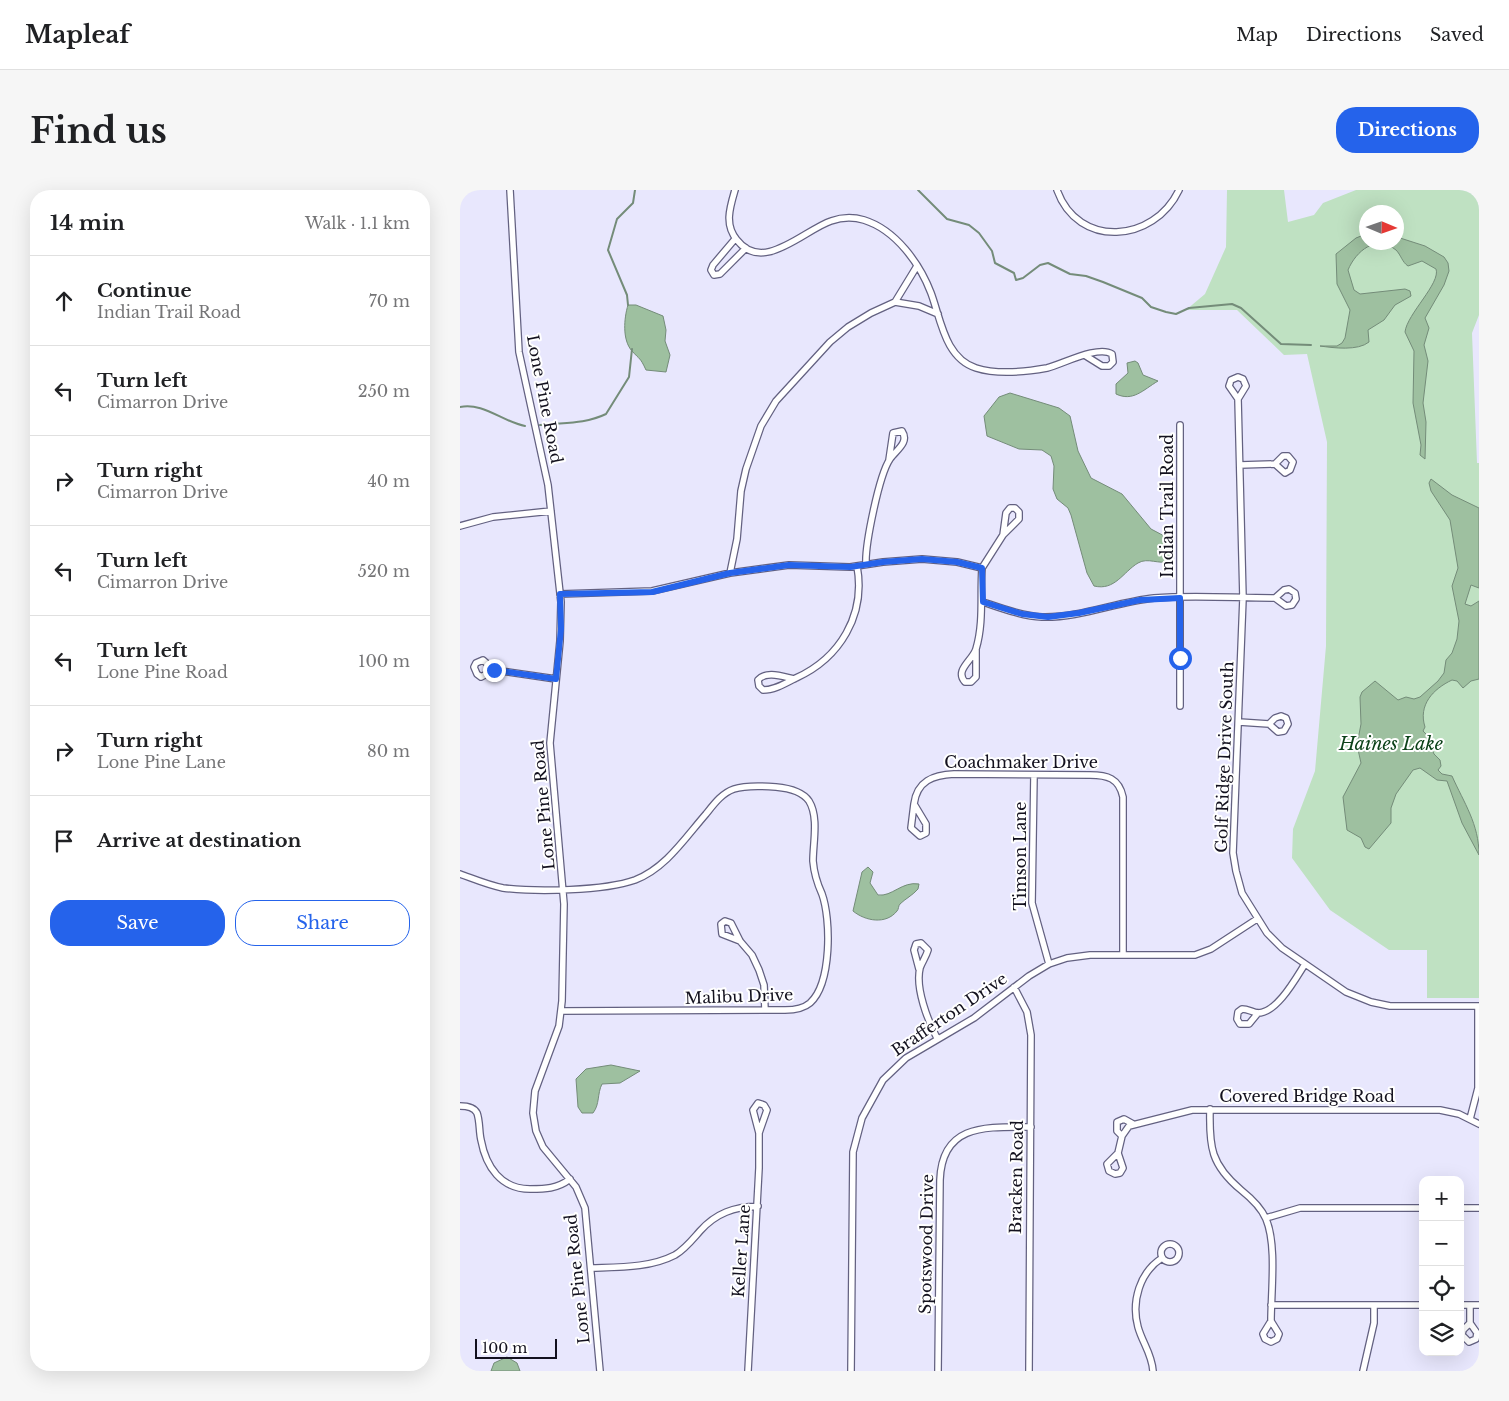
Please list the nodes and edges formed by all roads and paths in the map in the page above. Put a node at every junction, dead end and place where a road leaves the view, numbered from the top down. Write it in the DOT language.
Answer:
graph roads {
  1 [pos="510,190"];
  2 [pos="735,190"];
  3 [pos="1057,190"];
  4 [pos="1179,190"];
  5 [pos="735,239"];
  6 [pos="746,248"];
  7 [pos="917,266"];
  8 [pos="895,302"];
  9 [pos="938,314"];
  10 [pos="1086,356"];
  11 [pos="1238,399"];
  12 [pos="1180,424"];
  13 [pos="889,460"];
  14 [pos="1275,464"];
  15 [pos="1240,465"];
  16 [pos="551,511"];
  17 [pos="460,526"];
  18 [pos="1003,535"];
  19 [pos="866,564"];
  20 [pos="857,566"];
  21 [pos="982,568"];
  22 [pos="730,573"];
  23 [pos="560,594"];
  24 [pos="1180,598"];
  25 [pos="1243,598"];
  26 [pos="1275,598"];
  27 [pos="983,602"];
  28 [pos="976,650"];
  29 [pos="494,670"];
  30 [pos="556,679"];
  31 [pos="794,679"];
  32 [pos="1180,706"];
  33 [pos="1239,722"];
  34 [pos="1269,724"];
  35 [pos="1034,775"];
  36 [pos="914,804"];
  37 [pos="460,874"];
  38 [pos="563,888"];
  39 [pos="1257,919"];
  40 [pos="740,941"];
  41 [pos="1123,955"];
  42 [pos="1049,964"];
  43 [pos="1304,964"];
  44 [pos="920,969"];
  45 [pos="1014,988"];
  46 [pos="1479,1006"];
  47 [pos="765,1010"];
  48 [pos="562,1011"];
  49 [pos="1258,1013"];
  50 [pos="937,1038"];
  51 [pos="460,1106"];
  52 [pos="1210,1109"];
  53 [pos="1470,1118"];
  54 [pos="1133,1124"];
  55 [pos="1479,1124"];
  56 [pos="1030,1127"];
  57 [pos="759,1133"];
  58 [pos="1122,1136"];
  59 [pos="1118,1153"];
  60 [pos="570,1179"];
  61 [pos="758,1206"];
  62 [pos="1419,1208"];
  63 [pos="1464,1208"];
  64 [pos="1479,1208"];
  65 [pos="1266,1218"];
  66 [pos="1162,1258"];
  67 [pos="591,1268"];
  68 [pos="1271,1305"];
  69 [pos="1374,1305"];
  70 [pos="1419,1305"];
  71 [pos="1464,1305"];
  72 [pos="1470,1305"];
  73 [pos="1479,1305"];
  74 [pos="1271,1321"];
  75 [pos="1470,1323"];
  76 [pos="600,1371"];
  77 [pos="748,1371"];
  78 [pos="851,1371"];
  79 [pos="938,1371"];
  80 [pos="1028,1371"];
  81 [pos="1153,1371"];
  82 [pos="1363,1371"];
  1 -- 16 [label="street, Lone Pine Road"];
  2 -- 5 [label="street"];
  3 -- 4 [label="street"];
  5 -- 6 [label="street"];
  5 -- 6 [label="street"];
  6 -- 7 [label="street"];
  7 -- 8 [label="street"];
  7 -- 9 [label="street"];
  8 -- 9 [label="street"];
  8 -- 22 [label="street"];
  9 -- 10 [label="street"];
  11 -- 15 [label="street, Golf Ridge Drive South"];
  12 -- 24 [label="street, Indian Trail Road"];
  13 -- 13 [label="street"];
  13 -- 19 [label="street"];
  14 -- 15 [label="street"];
  15 -- 25 [label="street, Golf Ridge Drive South"];
  16 -- 17 [label="street"];
  16 -- 23 [label="street, Lone Pine Road"];
  18 -- 21 [label="street"];
  19 -- 20 [label="street"];
  19 -- 21 [label="street"];
  20 -- 22 [label="street"];
  20 -- 31 [label="street"];
  21 -- 27 [label="street"];
  22 -- 23 [label="street"];
  23 -- 30 [label="street, Lone Pine Road"];
  24 -- 25 [label="street"];
  24 -- 27 [label="street"];
  24 -- 32 [label="street, Indian Trail Road"];
  25 -- 26 [label="street"];
  25 -- 33 [label="street, Golf Ridge Drive South"];
  27 -- 28 [label="street"];
  28 -- 28 [label="street"];
  29 -- 30 [label="street"];
  30 -- 38 [label="street, Lone Pine Road"];
  31 -- 31 [label="street"];
  33 -- 34 [label="street"];
  33 -- 39 [label="street, Golf Ridge Drive South"];
  35 -- 36 [label="street, Coachmaker Drive"];
  35 -- 41 [label="street, Coachmaker Drive"];
  35 -- 42 [label="street, Timson Lane"];
  36 -- 36 [label="street, Coachmaker Drive"];
  37 -- 38 [label="street, Malibu Drive"];
  38 -- 47 [label="street, Malibu Drive"];
  38 -- 48 [label="street, Lone Pine Road"];
  39 -- 41 [label="street, Brafferton Drive"];
  39 -- 43 [label="street, Golf Ridge Drive South"];
  40 -- 47 [label="street"];
  41 -- 42 [label="street, Brafferton Drive"];
  42 -- 45 [label="street, Brafferton Drive"];
  43 -- 46 [label="street, Golf Ridge Drive South"];
  43 -- 49 [label="street"];
  44 -- 50 [label="street"];
  45 -- 50 [label="street, Brafferton Drive"];
  45 -- 56 [label="street, Bracken Road"];
  46 -- 53 [label="street"];
  47 -- 48 [label="street, Malibu Drive"];
  48 -- 60 [label="street, Lone Pine Road"];
  50 -- 78 [label="street, Brafferton Drive"];
  51 -- 60 [label="street"];
  52 -- 53 [label="street, Covered Bridge Road"];
  52 -- 54 [label="street, Covered Bridge Road"];
  52 -- 65 [label="street"];
  53 -- 55 [label="street, Covered Bridge Road"];
  54 -- 58 [label="street, Covered Bridge Road"];
  54 -- 58 [label="street, Covered Bridge Road"];
  56 -- 79 [label="street, Spotswood Drive"];
  56 -- 80 [label="street, Bracken Road"];
  57 -- 61 [label="street, Keller Lane"];
  58 -- 59 [label="street, Covered Bridge Road"];
  60 -- 67 [label="street, Lone Pine Road"];
  61 -- 67 [label="street"];
  61 -- 77 [label="street, Keller Lane"];
  62 -- 65 [label="street"];
  63 -- 64 [label="street"];
  65 -- 68 [label="street"];
  66 -- 81 [label="street"];
  67 -- 76 [label="street, Lone Pine Road"];
  68 -- 69 [label="street"];
  68 -- 74 [label="street"];
  69 -- 70 [label="street"];
  69 -- 82 [label="street"];
  71 -- 72 [label="street"];
  72 -- 73 [label="street"];
  72 -- 75 [label="street"];
}
